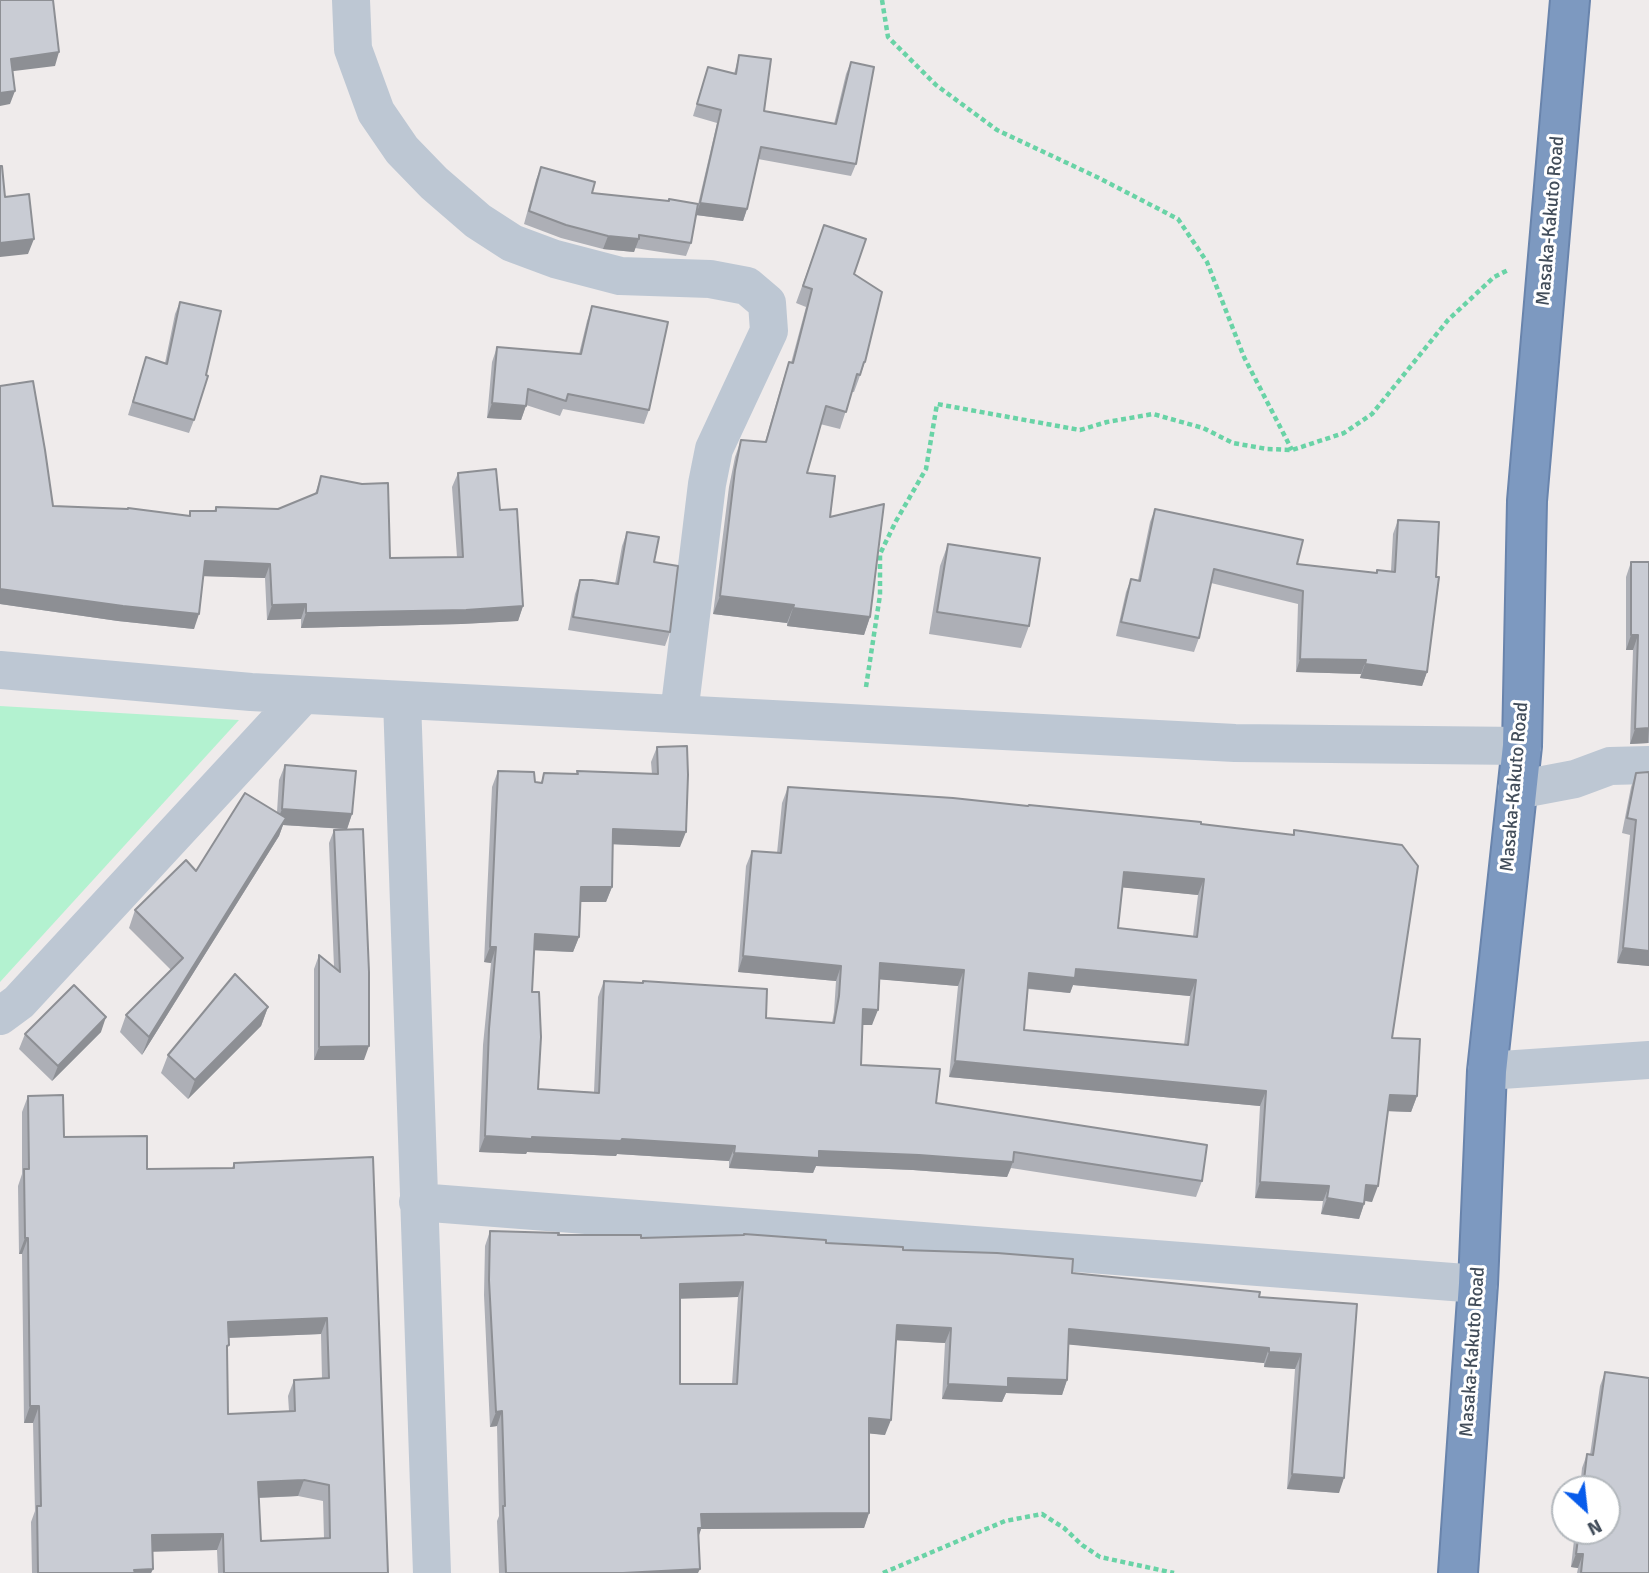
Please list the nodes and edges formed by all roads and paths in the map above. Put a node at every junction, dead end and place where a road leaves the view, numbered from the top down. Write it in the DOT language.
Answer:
graph roads {
  1 [pos="351,0"];
  2 [pos="882,0"];
  3 [pos="1570,0"];
  4 [pos="1549,247"];
  5 [pos="1292,450"];
  6 [pos="0,670"];
  7 [pos="303,695"];
  8 [pos="402,700"];
  9 [pos="678,714"];
  10 [pos="860,724"];
  11 [pos="1522,746"];
  12 [pos="1649,765"];
  13 [pos="1517,790"];
  14 [pos="0,1016"];
  15 [pos="1649,1060"];
  16 [pos="1487,1071"];
  17 [pos="418,1202"];
  18 [pos="1478,1284"];
  19 [pos="432,1573"];
  20 [pos="883,1573"];
  21 [pos="1174,1573"];
  22 [pos="1458,1573"];
  1 -- 9 [label="street"];
  2 -- 5 [label="path"];
  3 -- 4 [label="highway, Masaka-Kakuto Road"];
  4 -- 5 [label="path"];
  4 -- 11 [label="highway, Masaka-Kakuto Road"];
  5 -- 10 [label="path"];
  6 -- 7 [label="street"];
  7 -- 8 [label="street"];
  7 -- 14 [label="street"];
  8 -- 9 [label="street"];
  8 -- 17 [label="street"];
  9 -- 10 [label="street"];
  10 -- 11 [label="street"];
  11 -- 13 [label="highway, Masaka-Kakuto Road"];
  12 -- 13 [label="street"];
  13 -- 16 [label="highway, Masaka-Kakuto Road"];
  15 -- 16 [label="street"];
  16 -- 18 [label="highway, Masaka-Kakuto Road"];
  17 -- 18 [label="street"];
  17 -- 19 [label="street"];
  18 -- 22 [label="highway, Masaka-Kakuto Road"];
  20 -- 21 [label="path"];
}
